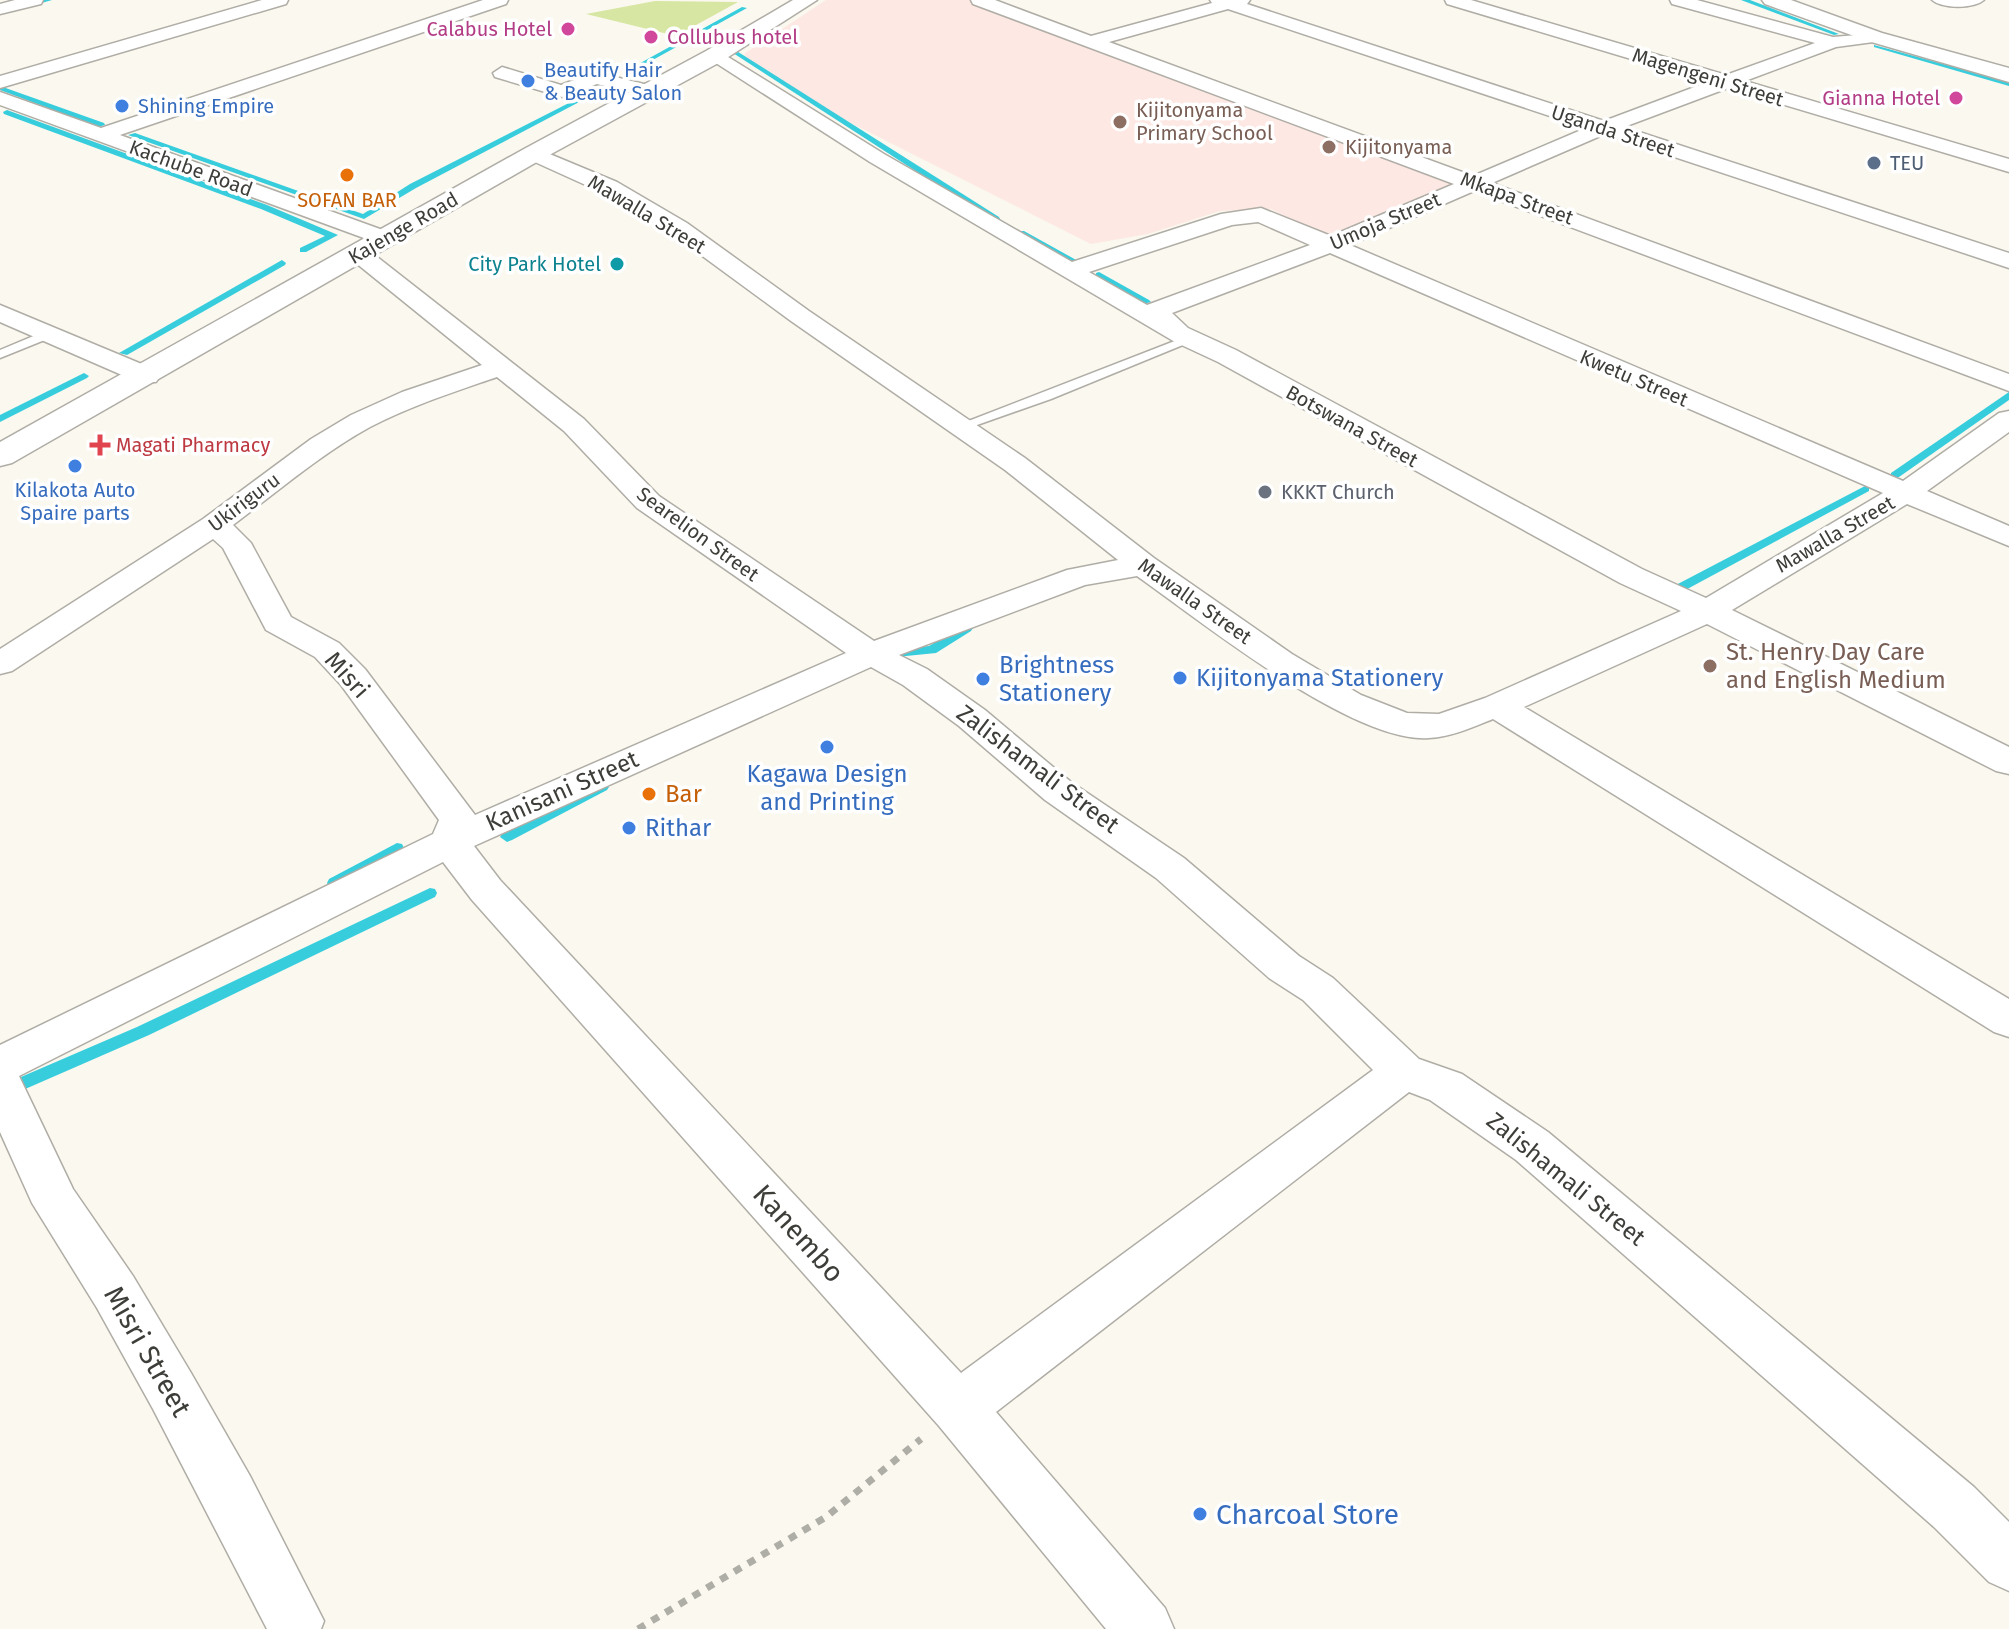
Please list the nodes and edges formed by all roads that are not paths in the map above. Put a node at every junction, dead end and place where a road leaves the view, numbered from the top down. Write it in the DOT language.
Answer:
graph roads {
  1 [pos="35,0"];
  2 [pos="280,0"];
  3 [pos="500,0"];
  4 [pos="807,0"];
  5 [pos="979,0"];
  6 [pos="1453,0"];
  7 [pos="1678,0"];
  8 [pos="1772,0"];
  9 [pos="1940,0"];
  10 [pos="1976,0"];
  11 [pos="1230,1"];
  12 [pos="0,9"];
  13 [pos="1875,37"];
  14 [pos="1092,41"];
  15 [pos="1833,42"];
  16 [pos="714,56"];
  17 [pos="502,73"];
  18 [pos="2009,75"];
  19 [pos="0,82"];
  20 [pos="1726,83"];
  21 [pos="649,91"];
  22 [pos="4,102"];
  23 [pos="1603,128"];
  24 [pos="100,135"];
  25 [pos="533,154"];
  26 [pos="2009,166"];
  27 [pos="1476,183"];
  28 [pos="383,238"];
  29 [pos="1328,246"];
  30 [pos="359,254"];
  31 [pos="2009,261"];
  32 [pos="1071,270"];
  33 [pos="0,313"];
  34 [pos="48,334"];
  35 [pos="1186,338"];
  36 [pos="0,354"];
  37 [pos="501,367"];
  38 [pos="147,376"];
  39 [pos="2009,383"];
  40 [pos="2009,419"];
  41 [pos="960,427"];
  42 [pos="0,456"];
  43 [pos="1905,493"];
  44 [pos="214,525"];
  45 [pos="2009,537"];
  46 [pos="1143,565"];
  47 [pos="1708,611"];
  48 [pos="872,653"];
  49 [pos="0,664"];
  50 [pos="1497,706"];
  51 [pos="2009,762"];
  52 [pos="449,842"];
  53 [pos="2009,1020"];
  54 [pos="0,1065"];
  55 [pos="1403,1072"];
  56 [pos="0,1082"];
  57 [pos="958,1408"];
  58 [pos="2009,1562"];
  59 [pos="295,1621"];
  60 [pos="1144,1629"];
  1 -- 12 [label="street"];
  2 -- 19 [label="street"];
  3 -- 24 [label="street"];
  4 -- 16 [label="street, Kajenge Road"];
  5 -- 14 [label="street, Mkapa Street"];
  6 -- 20 [label="street, Magengeni Street"];
  7 -- 15 [label="street"];
  8 -- 13 [label="street"];
  9 -- 10 [label="street"];
  11 -- 14 [label="street"];
  11 -- 23 [label="street, Uganda Street"];
  13 -- 15 [label="street, Umoja Street"];
  13 -- 18 [label="street"];
  14 -- 27 [label="street, Mkapa Street"];
  15 -- 20 [label="street, Umoja Street"];
  16 -- 21 [label="street, Kajenge Road"];
  16 -- 32 [label="street, Botswana Street"];
  17 -- 21 [label="street"];
  20 -- 23 [label="street, Umoja Street"];
  20 -- 26 [label="street, Magengeni Street"];
  21 -- 25 [label="street, Kajenge Road"];
  22 -- 24 [label="street, Kachube Road"];
  23 -- 27 [label="street, Umoja Street"];
  23 -- 31 [label="street, Uganda Street"];
  24 -- 28 [label="street, Kachube Road"];
  25 -- 28 [label="street, Kajenge Road"];
  25 -- 41 [label="street, Mawalla Street"];
  27 -- 29 [label="street, Umoja Street"];
  27 -- 39 [label="street, Mkapa Street"];
  28 -- 30 [label="street, Kajenge Road"];
  29 -- 32 [label="street, Kwetu Street"];
  29 -- 35 [label="street, Umoja Street"];
  29 -- 43 [label="street, Kwetu Street"];
  30 -- 37 [label="street, Searelion Street"];
  30 -- 38 [label="street, Kajenge Road"];
  32 -- 35 [label="street, Botswana Street"];
  33 -- 34 [label="street"];
  34 -- 36 [label="lane"];
  34 -- 38 [label="street"];
  35 -- 41 [label="lane"];
  35 -- 47 [label="street, Botswana Street"];
  37 -- 44 [label="street, Ukiriguru"];
  37 -- 48 [label="street, Searelion Street"];
  38 -- 42 [label="street, Kajenge Road"];
  40 -- 43 [label="street, Mawalla Street"];
  41 -- 46 [label="street, Mawalla Street"];
  43 -- 45 [label="street, Kwetu Street"];
  43 -- 47 [label="street, Mawalla Street"];
  44 -- 49 [label="street, Ukiriguru"];
  44 -- 52 [label="street, Misri"];
  46 -- 48 [label="street, Kanisani Street"];
  46 -- 50 [label="street, Mawalla Street"];
  47 -- 50 [label="street, Mawalla Street"];
  47 -- 51 [label="street, Botswana Street"];
  48 -- 52 [label="street, Kanisani Street"];
  48 -- 55 [label="street, Zalishamali Street"];
  50 -- 53 [label="street"];
  52 -- 54 [label="street, Kanisani Street"];
  52 -- 57 [label="street, Kanembo"];
  55 -- 57 [label="street"];
  55 -- 58 [label="street, Zalishamali Street"];
  56 -- 59 [label="street, Misri Street"];
  57 -- 60 [label="street, Kanembo"];
}
